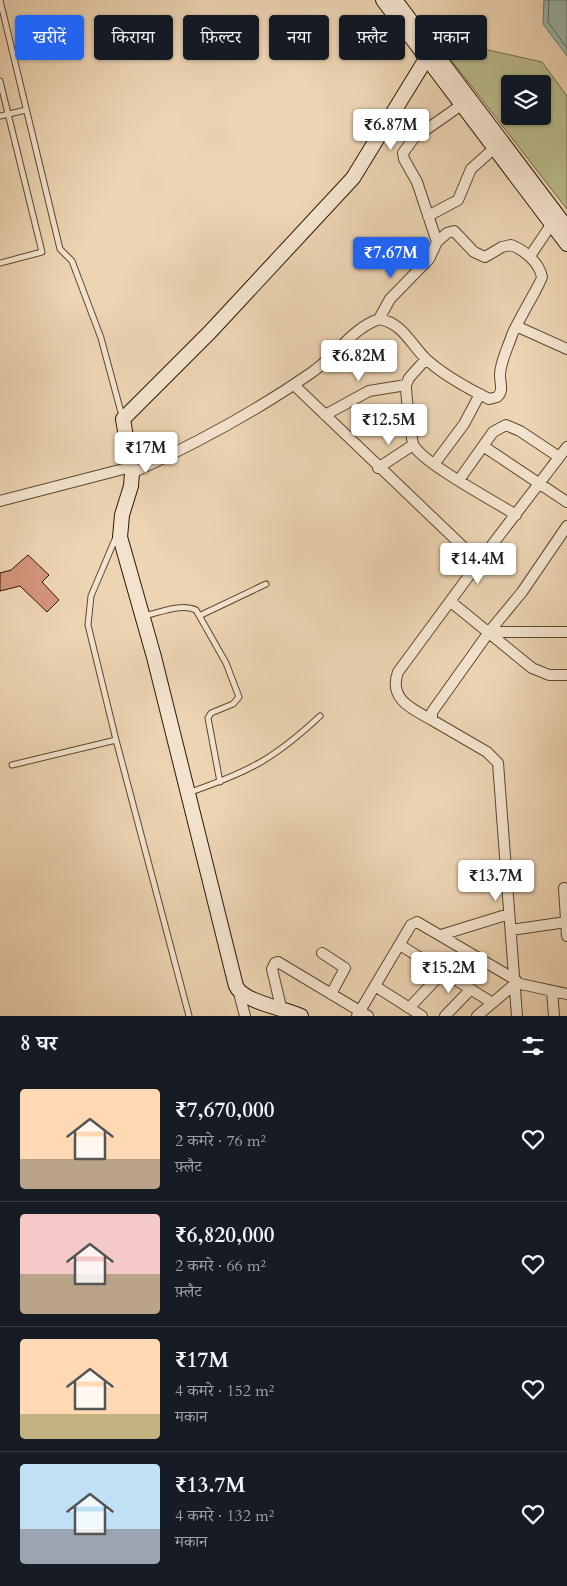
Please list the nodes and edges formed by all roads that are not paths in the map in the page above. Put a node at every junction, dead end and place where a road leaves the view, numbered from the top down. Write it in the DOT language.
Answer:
graph roads {
  1 [pos="0,0"];
  2 [pos="383,0"];
  3 [pos="395,0"];
  4 [pos="415,31"];
  5 [pos="415,37"];
  6 [pos="426,60"];
  7 [pos="434,60"];
  8 [pos="0,81"];
  9 [pos="466,102"];
  10 [pos="26,110"];
  11 [pos="8,114"];
  12 [pos="0,116"];
  13 [pos="498,146"];
  14 [pos="428,216"];
  15 [pos="554,220"];
  16 [pos="567,228"];
  17 [pos="437,242"];
  18 [pos="567,244"];
  19 [pos="530,256"];
  20 [pos="0,263"];
  21 [pos="378,319"];
  22 [pos="516,326"];
  23 [pos="567,348"];
  24 [pos="426,359"];
  25 [pos="406,385"];
  26 [pos="294,386"];
  27 [pos="480,394"];
  28 [pos="325,415"];
  29 [pos="123,419"];
  30 [pos="413,445"];
  31 [pos="482,446"];
  32 [pos="567,447"];
  33 [pos="559,457"];
  34 [pos="435,463"];
  35 [pos="378,468"];
  36 [pos="131,470"];
  37 [pos="459,480"];
  38 [pos="538,484"];
  39 [pos="0,501"];
  40 [pos="567,502"];
  41 [pos="516,515"];
  42 [pos="567,526"];
  43 [pos="120,527"];
  44 [pos="479,562"];
  45 [pos="266,584"];
  46 [pos="451,602"];
  47 [pos="201,615"];
  48 [pos="143,616"];
  49 [pos="565,630"];
  50 [pos="489,632"];
  51 [pos="567,675"];
  52 [pos="320,716"];
  53 [pos="432,720"];
  54 [pos="116,740"];
  55 [pos="12,765"];
  56 [pos="220,782"];
  57 [pos="188,793"];
  58 [pos="564,888"];
  59 [pos="509,914"];
  60 [pos="567,927"];
  61 [pos="511,930"];
  62 [pos="442,935"];
  63 [pos="567,936"];
  64 [pos="400,945"];
  65 [pos="322,953"];
  66 [pos="443,972"];
  67 [pos="516,982"];
  68 [pos="375,986"];
  69 [pos="471,990"];
  70 [pos="552,991"];
  71 [pos="239,993"];
  72 [pos="331,994"];
  73 [pos="567,994"];
  74 [pos="492,1002"];
  75 [pos="409,1008"];
  76 [pos="284,1011"];
  77 [pos="361,1014"];
  78 [pos="189,1016"];
  79 [pos="246,1016"];
  80 [pos="301,1016"];
  81 [pos="422,1016"];
  82 [pos="444,1016"];
  83 [pos="478,1016"];
  84 [pos="517,1016"];
  85 [pos="554,1016"];
  1 -- 10 [label="lane"];
  2 -- 5 [label="street"];
  3 -- 4 [label="street"];
  6 -- 29 [label="street"];
  7 -- 9 [label="street"];
  8 -- 11 [label="lane"];
  9 -- 13 [label="street"];
  9 -- 14 [label="street"];
  10 -- 11 [label="lane"];
  10 -- 29 [label="lane"];
  11 -- 12 [label="lane"];
  11 -- 20 [label="lane"];
  13 -- 14 [label="street"];
  13 -- 15 [label="street"];
  14 -- 17 [label="street"];
  15 -- 16 [label="street"];
  15 -- 18 [label="street"];
  15 -- 19 [label="street"];
  17 -- 19 [label="street"];
  17 -- 21 [label="street"];
  19 -- 22 [label="street"];
  21 -- 24 [label="street"];
  21 -- 26 [label="street"];
  22 -- 23 [label="street"];
  22 -- 27 [label="street"];
  24 -- 25 [label="street"];
  24 -- 27 [label="street"];
  25 -- 28 [label="street"];
  25 -- 30 [label="street"];
  26 -- 28 [label="street"];
  26 -- 36 [label="street"];
  27 -- 34 [label="street"];
  28 -- 35 [label="street"];
  29 -- 36 [label="street"];
  30 -- 34 [label="street"];
  30 -- 35 [label="street"];
  31 -- 33 [label="street"];
  31 -- 37 [label="street"];
  31 -- 38 [label="street"];
  32 -- 33 [label="street"];
  33 -- 38 [label="street"];
  34 -- 37 [label="street"];
  35 -- 44 [label="street"];
  36 -- 39 [label="street"];
  36 -- 43 [label="street"];
  37 -- 41 [label="street"];
  38 -- 40 [label="street"];
  38 -- 41 [label="street"];
  41 -- 44 [label="street"];
  42 -- 50 [label="street"];
  43 -- 48 [label="street"];
  43 -- 54 [label="lane"];
  44 -- 46 [label="street"];
  45 -- 47 [label="lane"];
  46 -- 50 [label="street"];
  46 -- 53 [label="street"];
  47 -- 48 [label="lane"];
  47 -- 56 [label="lane"];
  48 -- 57 [label="street"];
  49 -- 50 [label="street"];
  50 -- 51 [label="street"];
  50 -- 53 [label="street"];
  52 -- 56 [label="lane"];
  53 -- 59 [label="street"];
  54 -- 55 [label="lane"];
  54 -- 78 [label="lane"];
  56 -- 57 [label="lane"];
  57 -- 71 [label="street"];
  58 -- 60 [label="street"];
  59 -- 61 [label="street"];
  59 -- 62 [label="street"];
  60 -- 61 [label="street"];
  60 -- 63 [label="street"];
  61 -- 67 [label="street"];
  62 -- 64 [label="street"];
  62 -- 67 [label="street"];
  64 -- 66 [label="street"];
  64 -- 68 [label="street"];
  65 -- 72 [label="street"];
  66 -- 69 [label="street"];
  66 -- 75 [label="street"];
  67 -- 70 [label="street"];
  67 -- 74 [label="street"];
  67 -- 84 [label="street"];
  68 -- 75 [label="street"];
  68 -- 77 [label="street"];
  69 -- 74 [label="street"];
  69 -- 82 [label="street"];
  70 -- 73 [label="street"];
  70 -- 85 [label="street"];
  71 -- 76 [label="street"];
  71 -- 79 [label="street"];
  72 -- 76 [label="street"];
  72 -- 77 [label="street"];
  74 -- 83 [label="street"];
  75 -- 81 [label="street"];
  76 -- 80 [label="street"];
}
